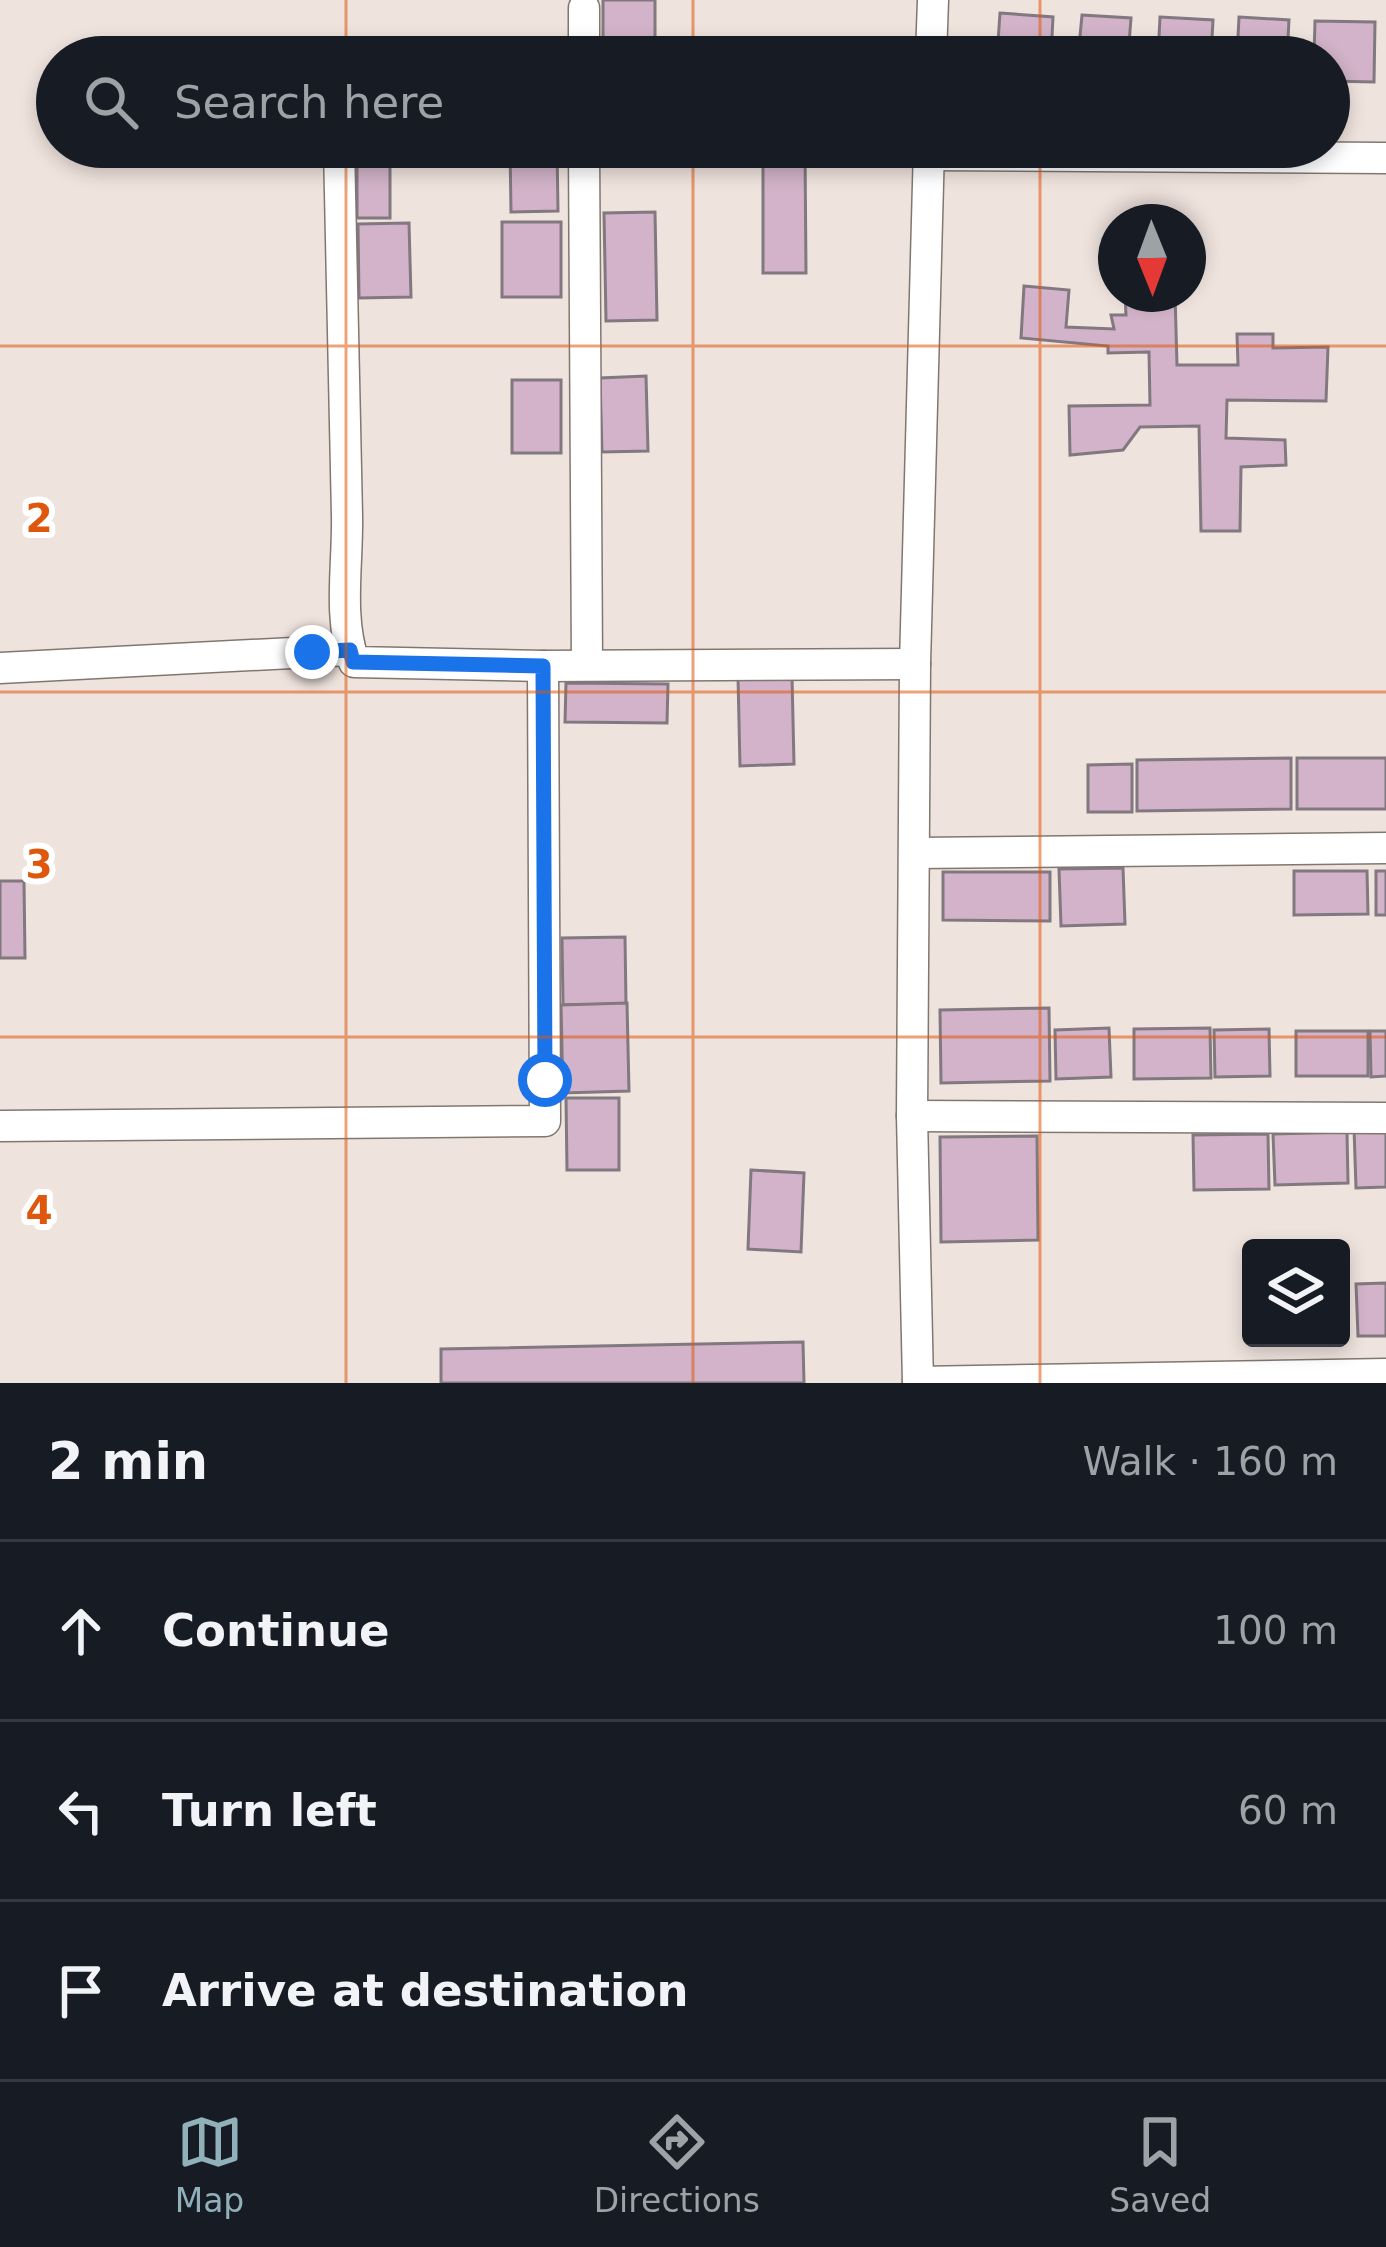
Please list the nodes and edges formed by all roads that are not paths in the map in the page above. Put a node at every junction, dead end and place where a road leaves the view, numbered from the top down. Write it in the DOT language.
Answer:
graph roads {
  1 [pos="933,0"];
  2 [pos="584,8"];
  3 [pos="584,36"];
  4 [pos="932,36"];
  5 [pos="1350,157"];
  6 [pos="1386,158"];
  7 [pos="339,168"];
  8 [pos="584,168"];
  9 [pos="929,168"];
  10 [pos="350,650"];
  11 [pos="915,664"];
  12 [pos="587,665"];
  13 [pos="543,666"];
  14 [pos="0,668"];
  15 [pos="1386,848"];
  16 [pos="916,853"];
  17 [pos="912,1116"];
  18 [pos="1386,1118"];
  19 [pos="0,1126"];
  20 [pos="1386,1374"];
  21 [pos="917,1383"];
  1 -- 4 [label="street"];
  2 -- 3 [label="street"];
  5 -- 6 [label="street"];
  7 -- 10 [label="street"];
  8 -- 12 [label="street"];
  9 -- 11 [label="street"];
  10 -- 13 [label="street"];
  10 -- 14 [label="street"];
  11 -- 12 [label="street"];
  11 -- 16 [label="street"];
  12 -- 13 [label="street"];
  13 -- 19 [label="street"];
  15 -- 16 [label="street"];
  16 -- 17 [label="street"];
  17 -- 18 [label="street"];
  17 -- 21 [label="street"];
  20 -- 21 [label="street"];
}
